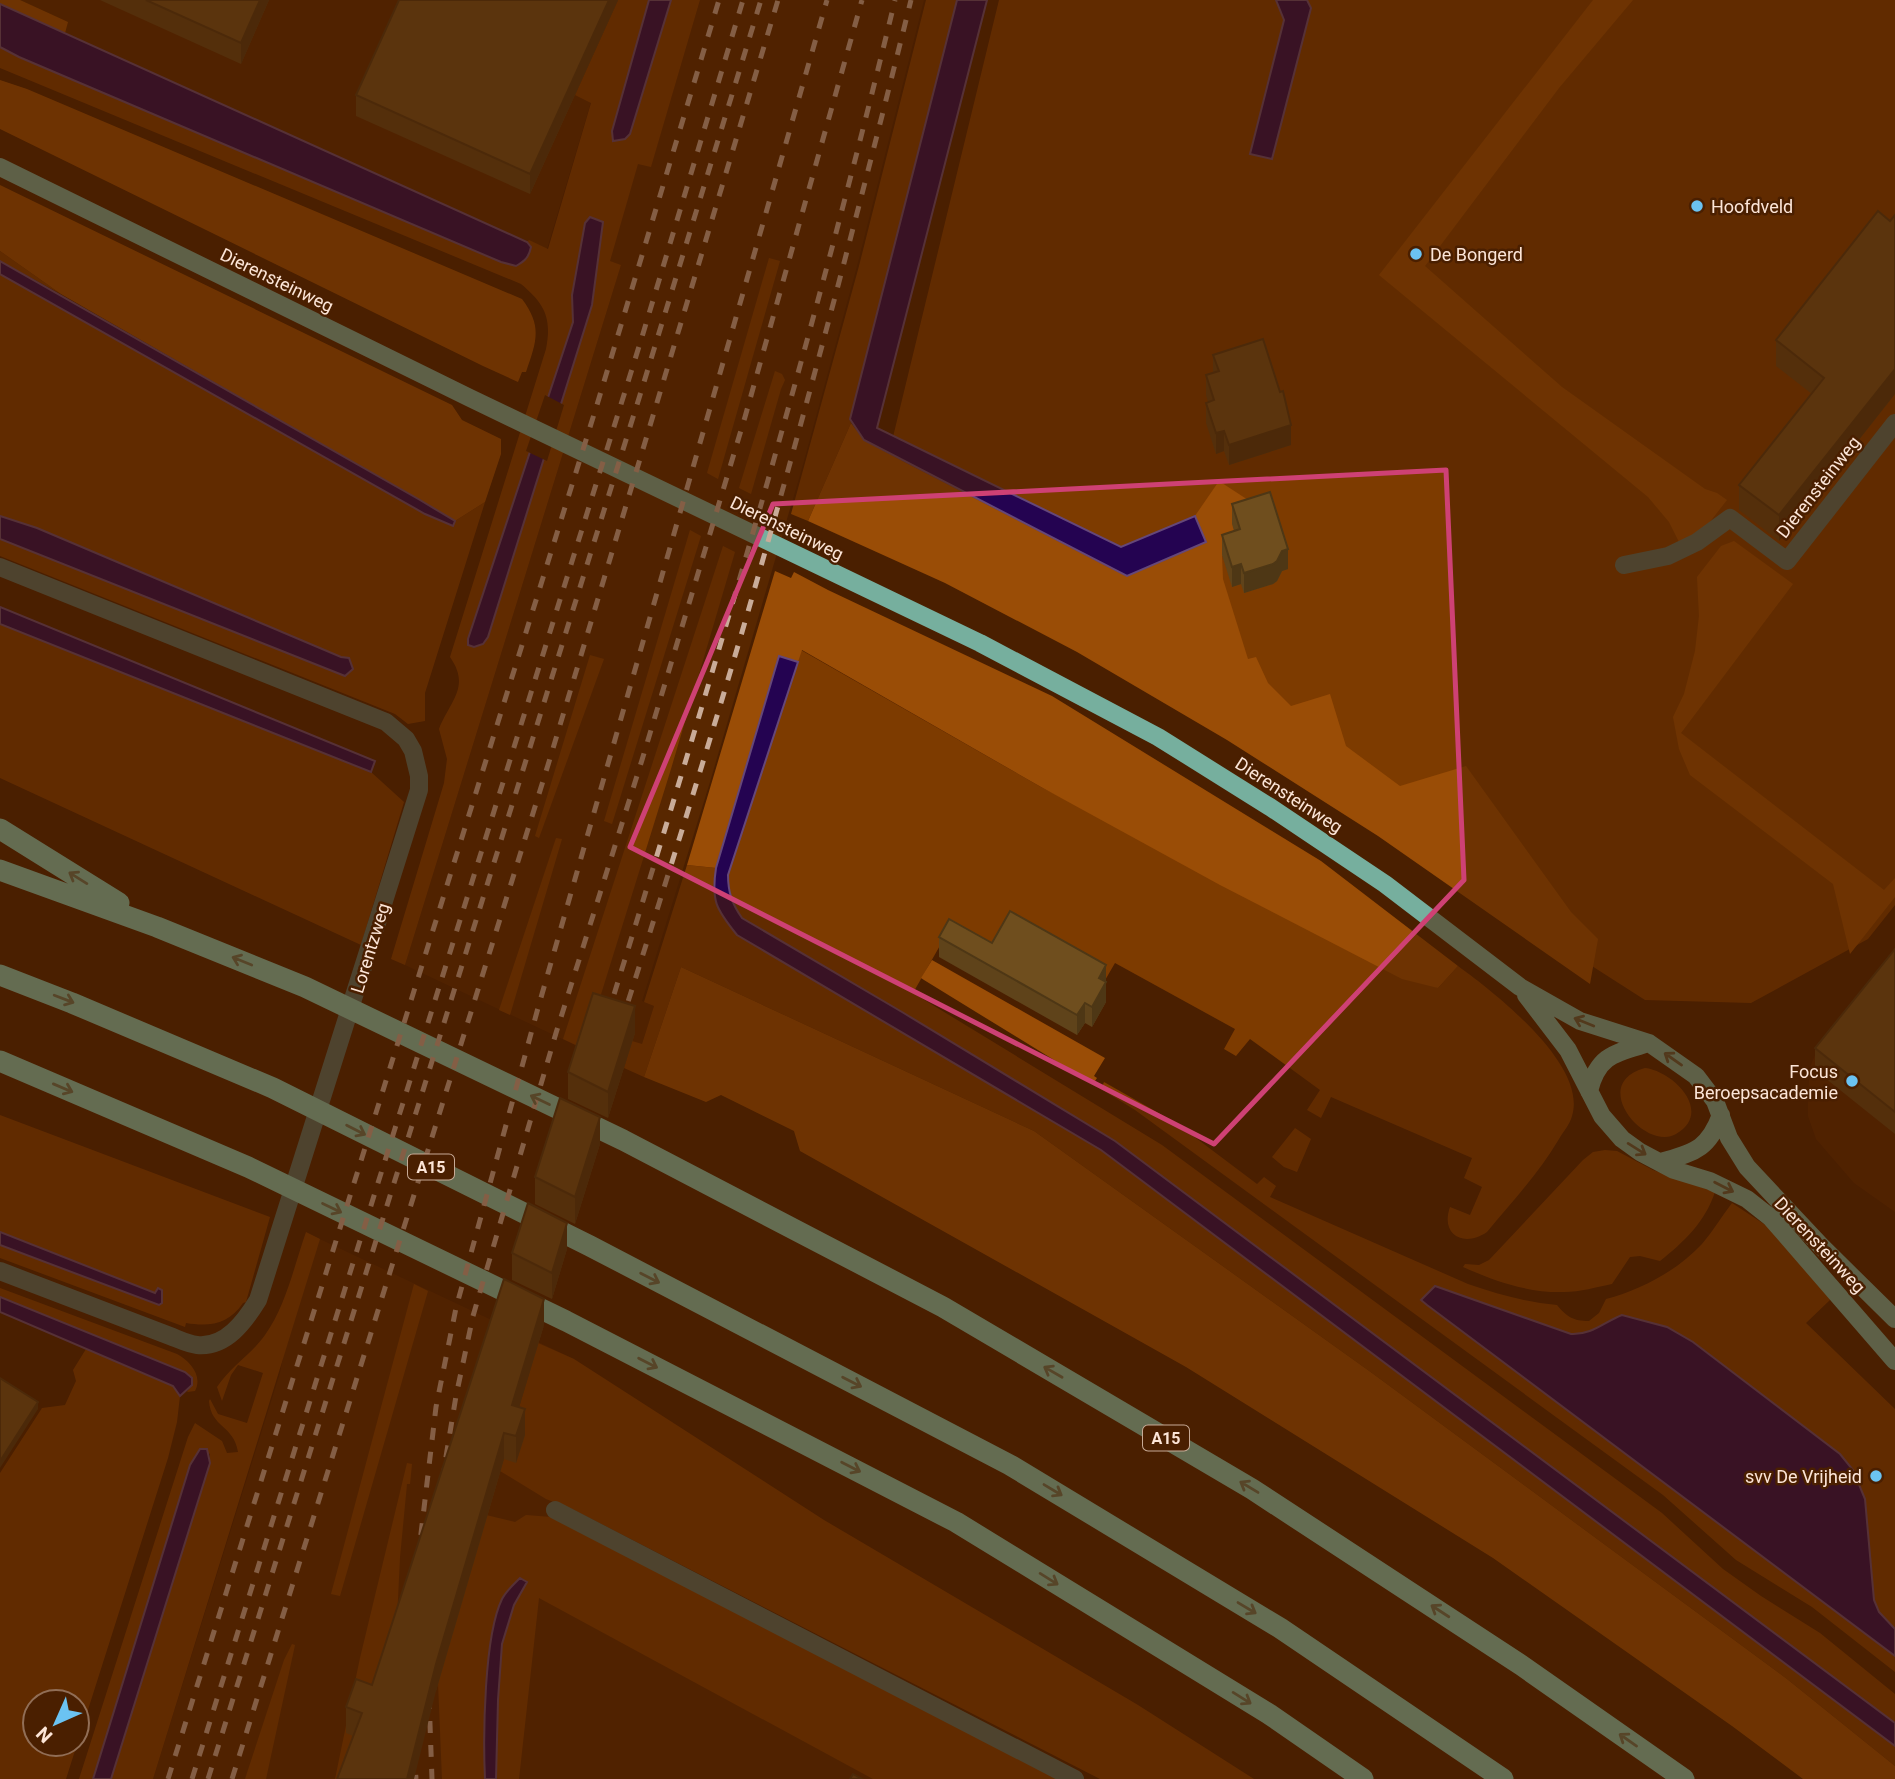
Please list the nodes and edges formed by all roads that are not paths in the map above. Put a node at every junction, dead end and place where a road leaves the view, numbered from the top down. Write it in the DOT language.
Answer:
graph roads {
  1 [pos="0,167"];
  2 [pos="1895,423"];
  3 [pos="1624,565"];
  4 [pos="0,567"];
  5 [pos="0,829"];
  6 [pos="0,870"];
  7 [pos="157,927"];
  8 [pos="0,975"];
  9 [pos="1520,987"];
  10 [pos="1649,1043"];
  11 [pos="0,1061"];
  12 [pos="1589,1091"];
  13 [pos="1721,1115"];
  14 [pos="1661,1162"];
  15 [pos="0,1270"];
  16 [pos="1895,1319"];
  17 [pos="1895,1361"];
  18 [pos="555,1510"];
  19 [pos="1075,1779"];
  20 [pos="1363,1779"];
  21 [pos="1503,1779"];
  22 [pos="1684,1779"];
  1 -- 9 [label="main road, Dierensteinweg"];
  2 -- 3 [label="street, Dierensteinweg"];
  4 -- 15 [label="street, Lorentzweg"];
  7 -- 5 [label="highway, A15, one-way"];
  6 -- 7 [label="highway, A15"];
  22 -- 7 [label="highway, A15, one-way"];
  8 -- 21 [label="highway, A15, one-way"];
  10 -- 9 [label="main road, Dierensteinweg, one-way"];
  9 -- 12 [label="main road, Dierensteinweg"];
  10 -- 12 [label="main road"];
  13 -- 10 [label="main road, one-way"];
  11 -- 20 [label="highway, one-way"];
  12 -- 14 [label="main road, one-way"];
  13 -- 14 [label="main road"];
  13 -- 16 [label="main road, Dierensteinweg"];
  14 -- 17 [label="main road, Dierensteinweg, one-way"];
  18 -- 19 [label="street"];
}
